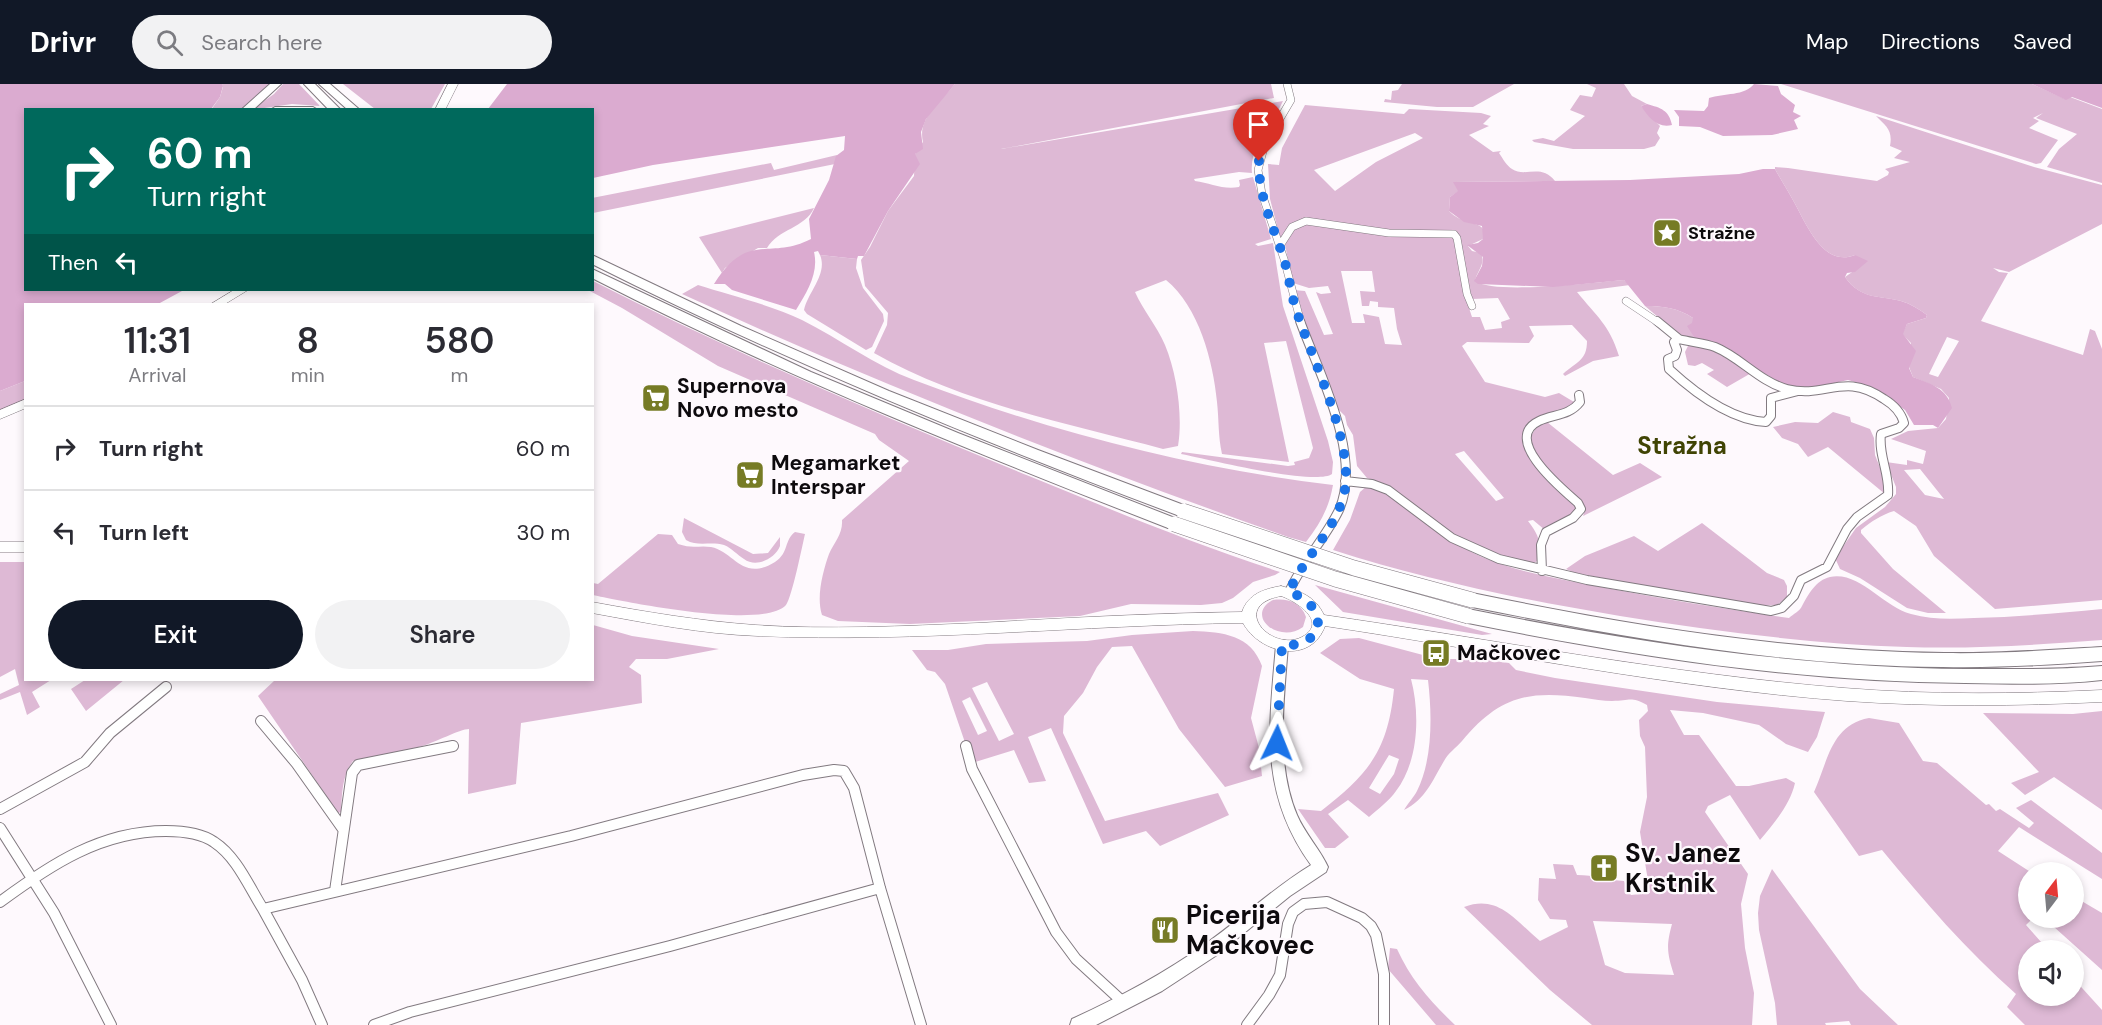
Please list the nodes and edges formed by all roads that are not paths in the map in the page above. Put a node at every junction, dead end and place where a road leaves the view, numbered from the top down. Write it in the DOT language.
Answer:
graph roads {
  1 [pos="276,84"];
  2 [pos="309,84"];
  3 [pos="453,84"];
  4 [pos="1287,84"];
  5 [pos="325,85"];
  6 [pos="248,108"];
  7 [pos="334,108"];
  8 [pos="353,108"];
  9 [pos="441,108"];
  10 [pos="1279,247"];
  11 [pos="594,260"];
  12 [pos="594,274"];
  13 [pos="240,291"];
  14 [pos="1626,301"];
  15 [pos="219,303"];
  16 [pos="1472,306"];
  17 [pos="1679,339"];
  18 [pos="1798,391"];
  19 [pos="1579,395"];
  20 [pos="24,404"];
  21 [pos="0,415"];
  22 [pos="1346,481"];
  23 [pos="1179,517"];
  24 [pos="0,547"];
  25 [pos="24,547"];
  26 [pos="1542,571"];
  27 [pos="1289,592"];
  28 [pos="594,607"];
  29 [pos="1470,608"];
  30 [pos="1249,617"];
  31 [pos="1319,620"];
  32 [pos="1282,645"];
  33 [pos="2102,654"];
  34 [pos="2102,673"];
  35 [pos="166,687"];
  36 [pos="2102,696"];
  37 [pos="261,721"];
  38 [pos="453,746"];
  39 [pos="966,746"];
  40 [pos="0,809"];
  41 [pos="0,828"];
  42 [pos="343,829"];
  43 [pos="33,878"];
  44 [pos="880,888"];
  45 [pos="335,891"];
  46 [pos="0,902"];
  47 [pos="263,909"];
  48 [pos="1124,1003"];
  49 [pos="1094,1021"];
  50 [pos="111,1025"];
  51 [pos="322,1025"];
  52 [pos="374,1025"];
  53 [pos="921,1025"];
  54 [pos="1078,1025"];
  55 [pos="1247,1025"];
  56 [pos="1384,1025"];
  1 -- 6 [label="highway"];
  2 -- 7 [label="highway"];
  3 -- 9 [label="main road"];
  4 -- 10 [label="street"];
  5 -- 8 [label="highway"];
  10 -- 16 [label="street"];
  10 -- 22 [label="street"];
  11 -- 23 [label="highway"];
  12 -- 23 [label="highway"];
  13 -- 15 [label="main road"];
  14 -- 17 [label="street"];
  17 -- 18 [label="street"];
  17 -- 18 [label="street"];
  18 -- 26 [label="street"];
  19 -- 26 [label="street"];
  20 -- 21 [label="main road"];
  22 -- 26 [label="street"];
  22 -- 27 [label="street"];
  23 -- 29 [label="highway, bridge"];
  24 -- 25 [label="main road"];
  27 -- 30 [label="main road"];
  27 -- 31 [label="main road"];
  28 -- 30 [label="main road"];
  29 -- 33 [label="highway"];
  29 -- 34 [label="highway"];
  30 -- 32 [label="main road"];
  31 -- 32 [label="main road"];
  31 -- 36 [label="main road"];
  32 -- 48 [label="street"];
  35 -- 40 [label="street"];
  37 -- 42 [label="street"];
  38 -- 42 [label="street"];
  39 -- 48 [label="street"];
  41 -- 43 [label="street"];
  42 -- 45 [label="street"];
  43 -- 46 [label="street"];
  43 -- 47 [label="street"];
  43 -- 50 [label="street"];
  44 -- 45 [label="street"];
  44 -- 52 [label="street"];
  44 -- 53 [label="street"];
  45 -- 47 [label="street"];
  47 -- 51 [label="street"];
  48 -- 49 [label="street"];
  49 -- 54 [label="street"];
  55 -- 56 [label="street"];
}
